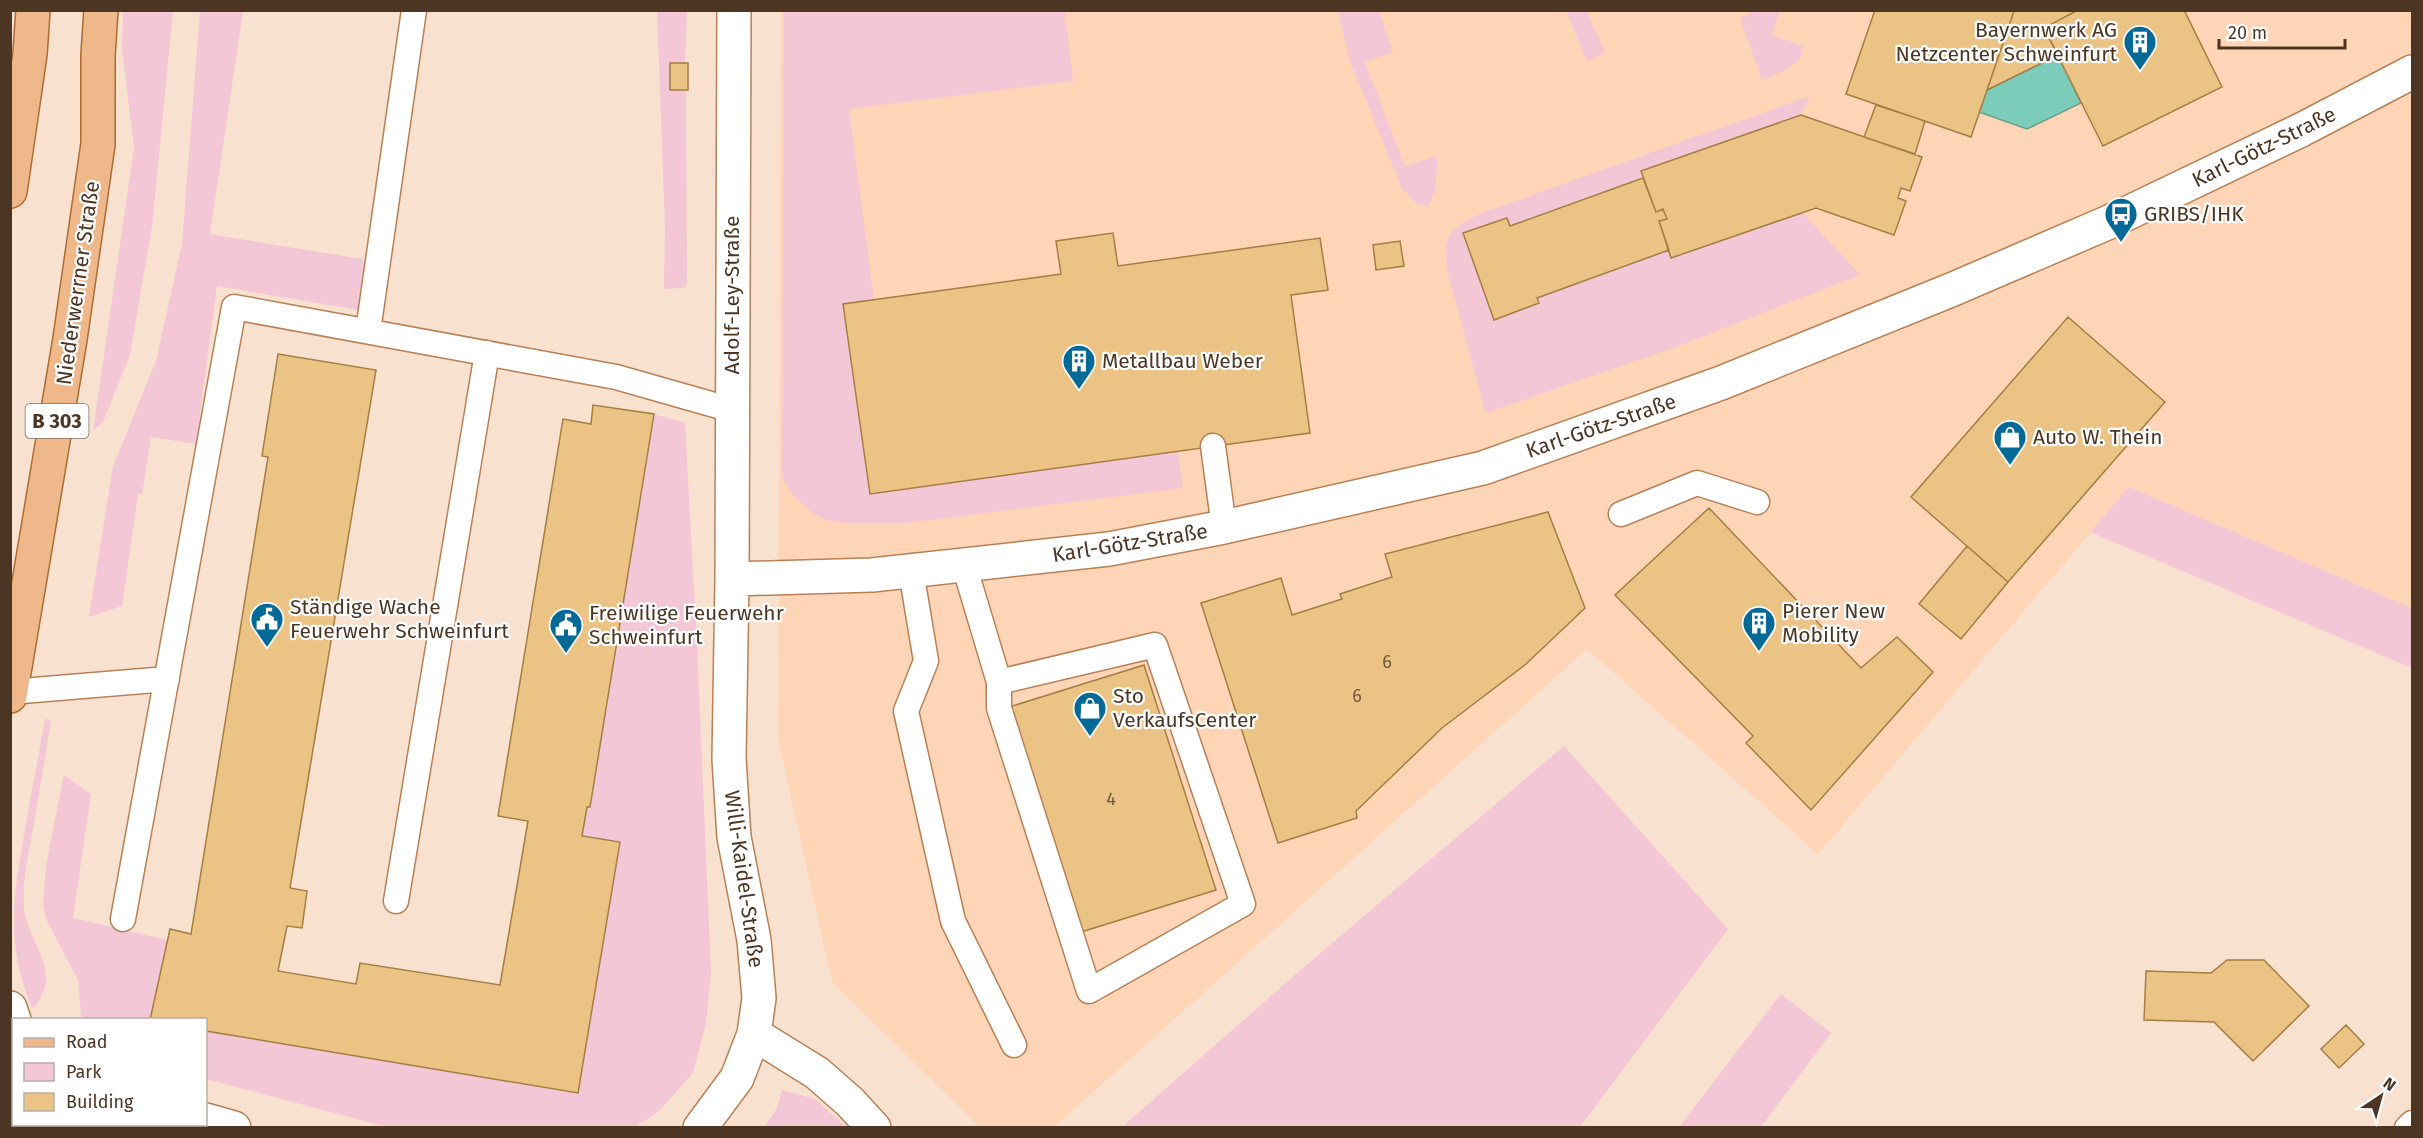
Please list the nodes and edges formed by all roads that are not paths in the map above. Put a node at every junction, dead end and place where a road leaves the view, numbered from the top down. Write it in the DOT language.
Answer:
graph roads {
  1 [pos="33,10"];
  2 [pos="101,10"];
  3 [pos="414,10"];
  4 [pos="734,10"];
  5 [pos="2412,72"];
  6 [pos="10,190"];
  7 [pos="368,331"];
  8 [pos="487,353"];
  9 [pos="732,410"];
  10 [pos="1213,446"];
  11 [pos="1757,502"];
  12 [pos="1621,513"];
  13 [pos="1224,527"];
  14 [pos="964,565"];
  15 [pos="911,571"];
  16 [pos="732,579"];
  17 [pos="167,679"];
  18 [pos="999,682"];
  19 [pos="11,693"];
  20 [pos="396,901"];
  21 [pos="123,918"];
  22 [pos="754,1034"];
  23 [pos="1014,1045"];
  24 [pos="207,1120"];
  25 [pos="2412,1122"];
  26 [pos="234,1128"];
  27 [pos="700,1128"];
  28 [pos="874,1128"];
  29 [pos="2407,1128"];
  1 -- 6 [label="main road"];
  2 -- 19 [label="main road, Niederwerrner Straße / B 303"];
  3 -- 7 [label="lane"];
  4 -- 9 [label="street, Adolf-Ley-Straße"];
  5 -- 13 [label="street, Karl-Götz-Straße"];
  7 -- 8 [label="lane"];
  7 -- 17 [label="lane"];
  8 -- 9 [label="lane"];
  8 -- 20 [label="lane"];
  9 -- 16 [label="street, Adolf-Ley-Straße"];
  10 -- 13 [label="lane"];
  11 -- 12 [label="lane"];
  13 -- 14 [label="street, Karl-Götz-Straße"];
  14 -- 15 [label="street, Karl-Götz-Straße"];
  14 -- 18 [label="lane"];
  15 -- 16 [label="street, Karl-Götz-Straße"];
  15 -- 23 [label="lane"];
  16 -- 22 [label="street, Willi-Kaidel-Straße"];
  17 -- 19 [label="lane"];
  17 -- 21 [label="lane"];
  18 -- 18 [label="lane"];
  22 -- 27 [label="street, Willi-Kaidel-Straße"];
  22 -- 28 [label="street"];
  24 -- 26 [label="street"];
  25 -- 29 [label="lane"];
}
